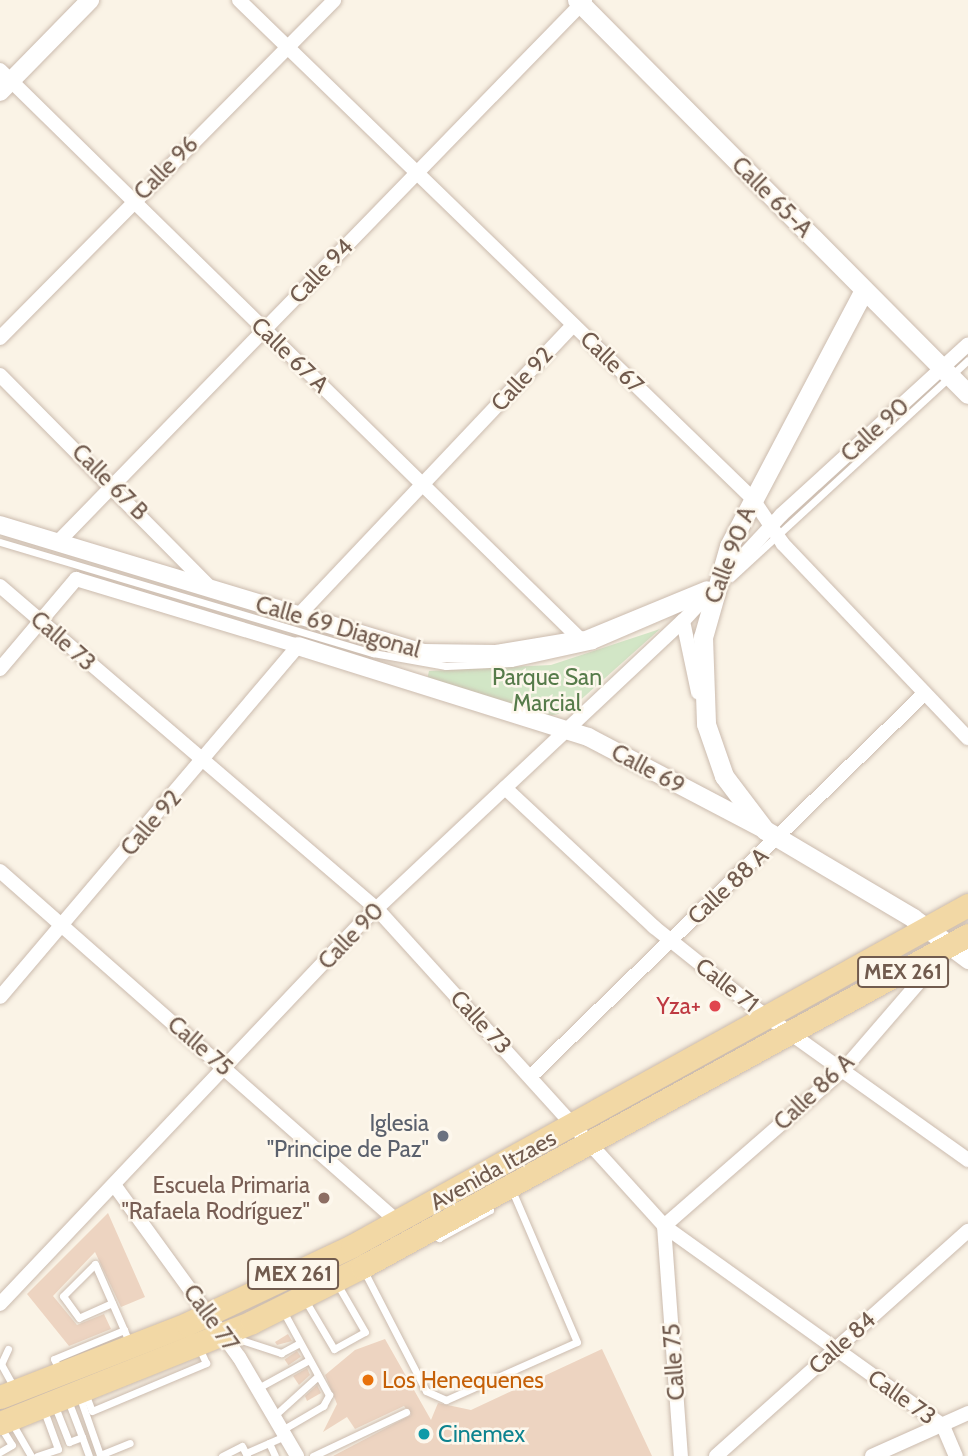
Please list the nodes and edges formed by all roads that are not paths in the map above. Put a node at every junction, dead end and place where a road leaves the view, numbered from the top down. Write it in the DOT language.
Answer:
graph roads {
  1 [pos="90,0"];
  2 [pos="239,0"];
  3 [pos="334,0"];
  4 [pos="581,1"];
  5 [pos="288,47"];
  6 [pos="4,81"];
  7 [pos="417,172"];
  8 [pos="132,202"];
  9 [pos="864,290"];
  10 [pos="573,324"];
  11 [pos="265,331"];
  12 [pos="0,338"];
  13 [pos="968,344"];
  14 [pos="968,360"];
  15 [pos="0,375"];
  16 [pos="957,379"];
  17 [pos="114,485"];
  18 [pos="422,485"];
  19 [pos="752,498"];
  20 [pos="776,522"];
  21 [pos="0,525"];
  22 [pos="0,542"];
  23 [pos="58,542"];
  24 [pos="0,586"];
  25 [pos="712,589"];
  26 [pos="215,592"];
  27 [pos="297,617"];
  28 [pos="40,621"];
  29 [pos="683,621"];
  30 [pos="580,640"];
  31 [pos="298,646"];
  32 [pos="0,669"];
  33 [pos="925,694"];
  34 [pos="706,724"];
  35 [pos="564,733"];
  36 [pos="968,738"];
  37 [pos="204,762"];
  38 [pos="505,788"];
  39 [pos="771,834"];
  40 [pos="0,871"];
  41 [pos="968,905"];
  42 [pos="377,909"];
  43 [pos="63,926"];
  44 [pos="927,928"];
  45 [pos="669,939"];
  46 [pos="962,946"];
  47 [pos="0,997"];
  48 [pos="768,1017"];
  49 [pos="791,1034"];
  50 [pos="226,1068"];
  51 [pos="844,1069"];
  52 [pos="531,1076"];
  53 [pos="573,1126"];
  54 [pos="590,1144"];
  55 [pos="968,1160"];
  56 [pos="115,1186"];
  57 [pos="501,1192"];
  58 [pos="398,1222"];
  59 [pos="664,1226"];
  60 [pos="968,1231"];
  61 [pos="352,1246"];
  62 [pos="362,1267"];
  63 [pos="335,1281"];
  64 [pos="303,1296"];
  65 [pos="112,1303"];
  66 [pos="0,1304"];
  67 [pos="281,1307"];
  68 [pos="209,1314"];
  69 [pos="223,1334"];
  70 [pos="128,1338"];
  71 [pos="300,1343"];
  72 [pos="8,1349"];
  73 [pos="834,1349"];
  74 [pos="309,1360"];
  75 [pos="318,1376"];
  76 [pos="258,1388"];
  77 [pos="4,1392"];
  78 [pos="65,1399"];
  79 [pos="406,1412"];
  80 [pos="968,1413"];
  81 [pos="274,1416"];
  82 [pos="3,1423"];
  83 [pos="943,1426"];
  84 [pos="284,1433"];
  85 [pos="82,1437"];
  86 [pos="130,1443"];
  87 [pos="269,1443"];
  88 [pos="0,1452"];
  89 [pos="246,1455"];
  90 [pos="31,1456"];
  91 [pos="37,1456"];
  92 [pos="89,1456"];
  93 [pos="222,1456"];
  94 [pos="275,1456"];
  95 [pos="297,1456"];
  96 [pos="313,1456"];
  97 [pos="681,1456"];
  98 [pos="716,1456"];
  99 [pos="872,1456"];
  100 [pos="956,1456"];
  1 -- 6 [label="street"];
  2 -- 5 [label="street, Calle 67"];
  3 -- 5 [label="street, Calle 96"];
  4 -- 7 [label="street, Calle 94"];
  4 -- 9 [label="main road, Calle 65-A"];
  5 -- 7 [label="street, Calle 67"];
  5 -- 8 [label="street, Calle 96"];
  6 -- 8 [label="street, Calle 67 A"];
  7 -- 10 [label="street, Calle 67"];
  7 -- 11 [label="street, Calle 94"];
  8 -- 11 [label="street, Calle 67 A"];
  8 -- 12 [label="street, Calle 96"];
  9 -- 16 [label="main road, Calle 65-A"];
  9 -- 19 [label="main road, Calle 90 A"];
  10 -- 18 [label="street, Calle 92"];
  10 -- 19 [label="street, Calle 67"];
  11 -- 17 [label="street, Calle 94"];
  11 -- 18 [label="street, Calle 67 A"];
  13 -- 16 [label="street, Calle 90"];
  14 -- 16 [label="lane"];
  15 -- 17 [label="street, Calle 67 B"];
  16 -- 20 [label="street, Calle 90"];
  17 -- 23 [label="street, Calle 94"];
  17 -- 26 [label="street, Calle 67 B"];
  18 -- 27 [label="street, Calle 92"];
  18 -- 30 [label="street, Calle 67 A"];
  19 -- 20 [label="street, Calle 67"];
  19 -- 25 [label="main road, Calle 90 A"];
  20 -- 25 [label="street, Calle 90"];
  20 -- 33 [label="street, Calle 67"];
  21 -- 23 [label="street, Calle 69 Diagonal"];
  22 -- 25 [label="lane"];
  23 -- 26 [label="street, Calle 69 Diagonal"];
  24 -- 28 [label="street, Calle 73"];
  25 -- 29 [label="street, Calle 90"];
  25 -- 30 [label="street, Calle 69 Diagonal"];
  25 -- 34 [label="main road, Calle 90 A"];
  26 -- 27 [label="street, Calle 69 Diagonal"];
  27 -- 30 [label="street, Calle 69 Diagonal"];
  28 -- 31 [label="street"];
  28 -- 32 [label="street"];
  28 -- 37 [label="street, Calle 73"];
  29 -- 34 [label="street"];
  29 -- 35 [label="street, Calle 90"];
  31 -- 35 [label="street, Calle 69"];
  31 -- 37 [label="street, Calle 92"];
  33 -- 36 [label="street, Calle 67"];
  33 -- 39 [label="street, Calle 88 A"];
  34 -- 39 [label="main road, Calle 90 A"];
  35 -- 38 [label="street, Calle 90"];
  35 -- 39 [label="street, Calle 69"];
  37 -- 42 [label="street, Calle 73"];
  37 -- 43 [label="street, Calle 92"];
  38 -- 42 [label="street, Calle 90"];
  38 -- 45 [label="street, Calle 71"];
  39 -- 44 [label="main road, Calle 69"];
  39 -- 45 [label="street, Calle 88 A"];
  40 -- 43 [label="street, Calle 75"];
  41 -- 44 [label="main road, Avenida Itzaes / MEX 261"];
  42 -- 50 [label="street, Calle 90"];
  42 -- 52 [label="street, Calle 73"];
  43 -- 47 [label="street, Calle 92"];
  43 -- 50 [label="street, Calle 75"];
  44 -- 46 [label="main road, Calle 69"];
  44 -- 48 [label="main road, Avenida Itzaes / MEX 261"];
  45 -- 48 [label="street, Calle 71"];
  45 -- 52 [label="street, Calle 88 A"];
  46 -- 49 [label="main road, Avenida Itzaes / MEX 261"];
  46 -- 51 [label="street, Calle 86 A"];
  48 -- 49 [label="street, Calle 71"];
  48 -- 53 [label="main road, Avenida Itzaes / MEX 261"];
  49 -- 51 [label="street, Calle 71"];
  49 -- 54 [label="main road, Avenida Itzaes / MEX 261"];
  50 -- 56 [label="street, Calle 90"];
  50 -- 58 [label="street, Calle 75"];
  51 -- 55 [label="street, Calle 71"];
  51 -- 59 [label="street, Calle 86 A"];
  52 -- 53 [label="street, Calle 73"];
  53 -- 54 [label="street, Calle 73"];
  53 -- 58 [label="main road, Avenida Itzaes / MEX 261"];
  54 -- 57 [label="main road, Avenida Itzaes / MEX 261"];
  54 -- 59 [label="street, Calle 73"];
  56 -- 66 [label="street, Calle 90"];
  56 -- 68 [label="street, Calle 77"];
  57 -- 62 [label="main road, Avenida Itzaes / MEX 261"];
  57 -- 62 [label="lane"];
  58 -- 61 [label="main road, Avenida Itzaes / MEX 261"];
  59 -- 73 [label="street, Calle 73"];
  59 -- 97 [label="street, Calle 75"];
  60 -- 73 [label="street, Calle 84"];
  61 -- 62 [label="lane"];
  61 -- 68 [label="main road, Avenida Itzaes / MEX 261"];
  62 -- 63 [label="main road, Avenida Itzaes / MEX 261"];
  63 -- 64 [label="main road, Avenida Itzaes / MEX 261"];
  63 -- 64 [label="lane"];
  64 -- 67 [label="main road, Avenida Itzaes / MEX 261"];
  65 -- 65 [label="lane"];
  65 -- 70 [label="lane"];
  67 -- 69 [label="main road, Avenida Itzaes / MEX 261"];
  67 -- 71 [label="lane"];
  68 -- 69 [label="street, Calle 77"];
  68 -- 70 [label="main road, Avenida Itzaes / MEX 261"];
  69 -- 71 [label="lane"];
  69 -- 76 [label="street, Calle 77"];
  69 -- 78 [label="main road, Avenida Itzaes / MEX 261"];
  70 -- 77 [label="main road, Avenida Itzaes / MEX 261"];
  71 -- 74 [label="lane"];
  72 -- 77 [label="lane"];
  73 -- 83 [label="street, Calle 73"];
  73 -- 98 [label="street, Calle 84"];
  74 -- 75 [label="lane"];
  74 -- 76 [label="lane"];
  75 -- 81 [label="lane"];
  75 -- 84 [label="lane"];
  76 -- 81 [label="street, Calle 77"];
  78 -- 82 [label="main road, Avenida Itzaes / MEX 261"];
  78 -- 85 [label="lane"];
  78 -- 85 [label="lane"];
  78 -- 86 [label="lane"];
  78 -- 91 [label="lane"];
  79 -- 96 [label="lane"];
  80 -- 83 [label="street"];
  81 -- 84 [label="street, Calle 77"];
  82 -- 88 [label="lane"];
  82 -- 90 [label="lane"];
  83 -- 99 [label="street"];
  83 -- 100 [label="street, Calle 73"];
  84 -- 87 [label="lane"];
  84 -- 95 [label="street, Calle 77"];
  85 -- 92 [label="lane"];
  87 -- 89 [label="lane"];
  87 -- 94 [label="lane"];
  89 -- 93 [label="lane"];
}
